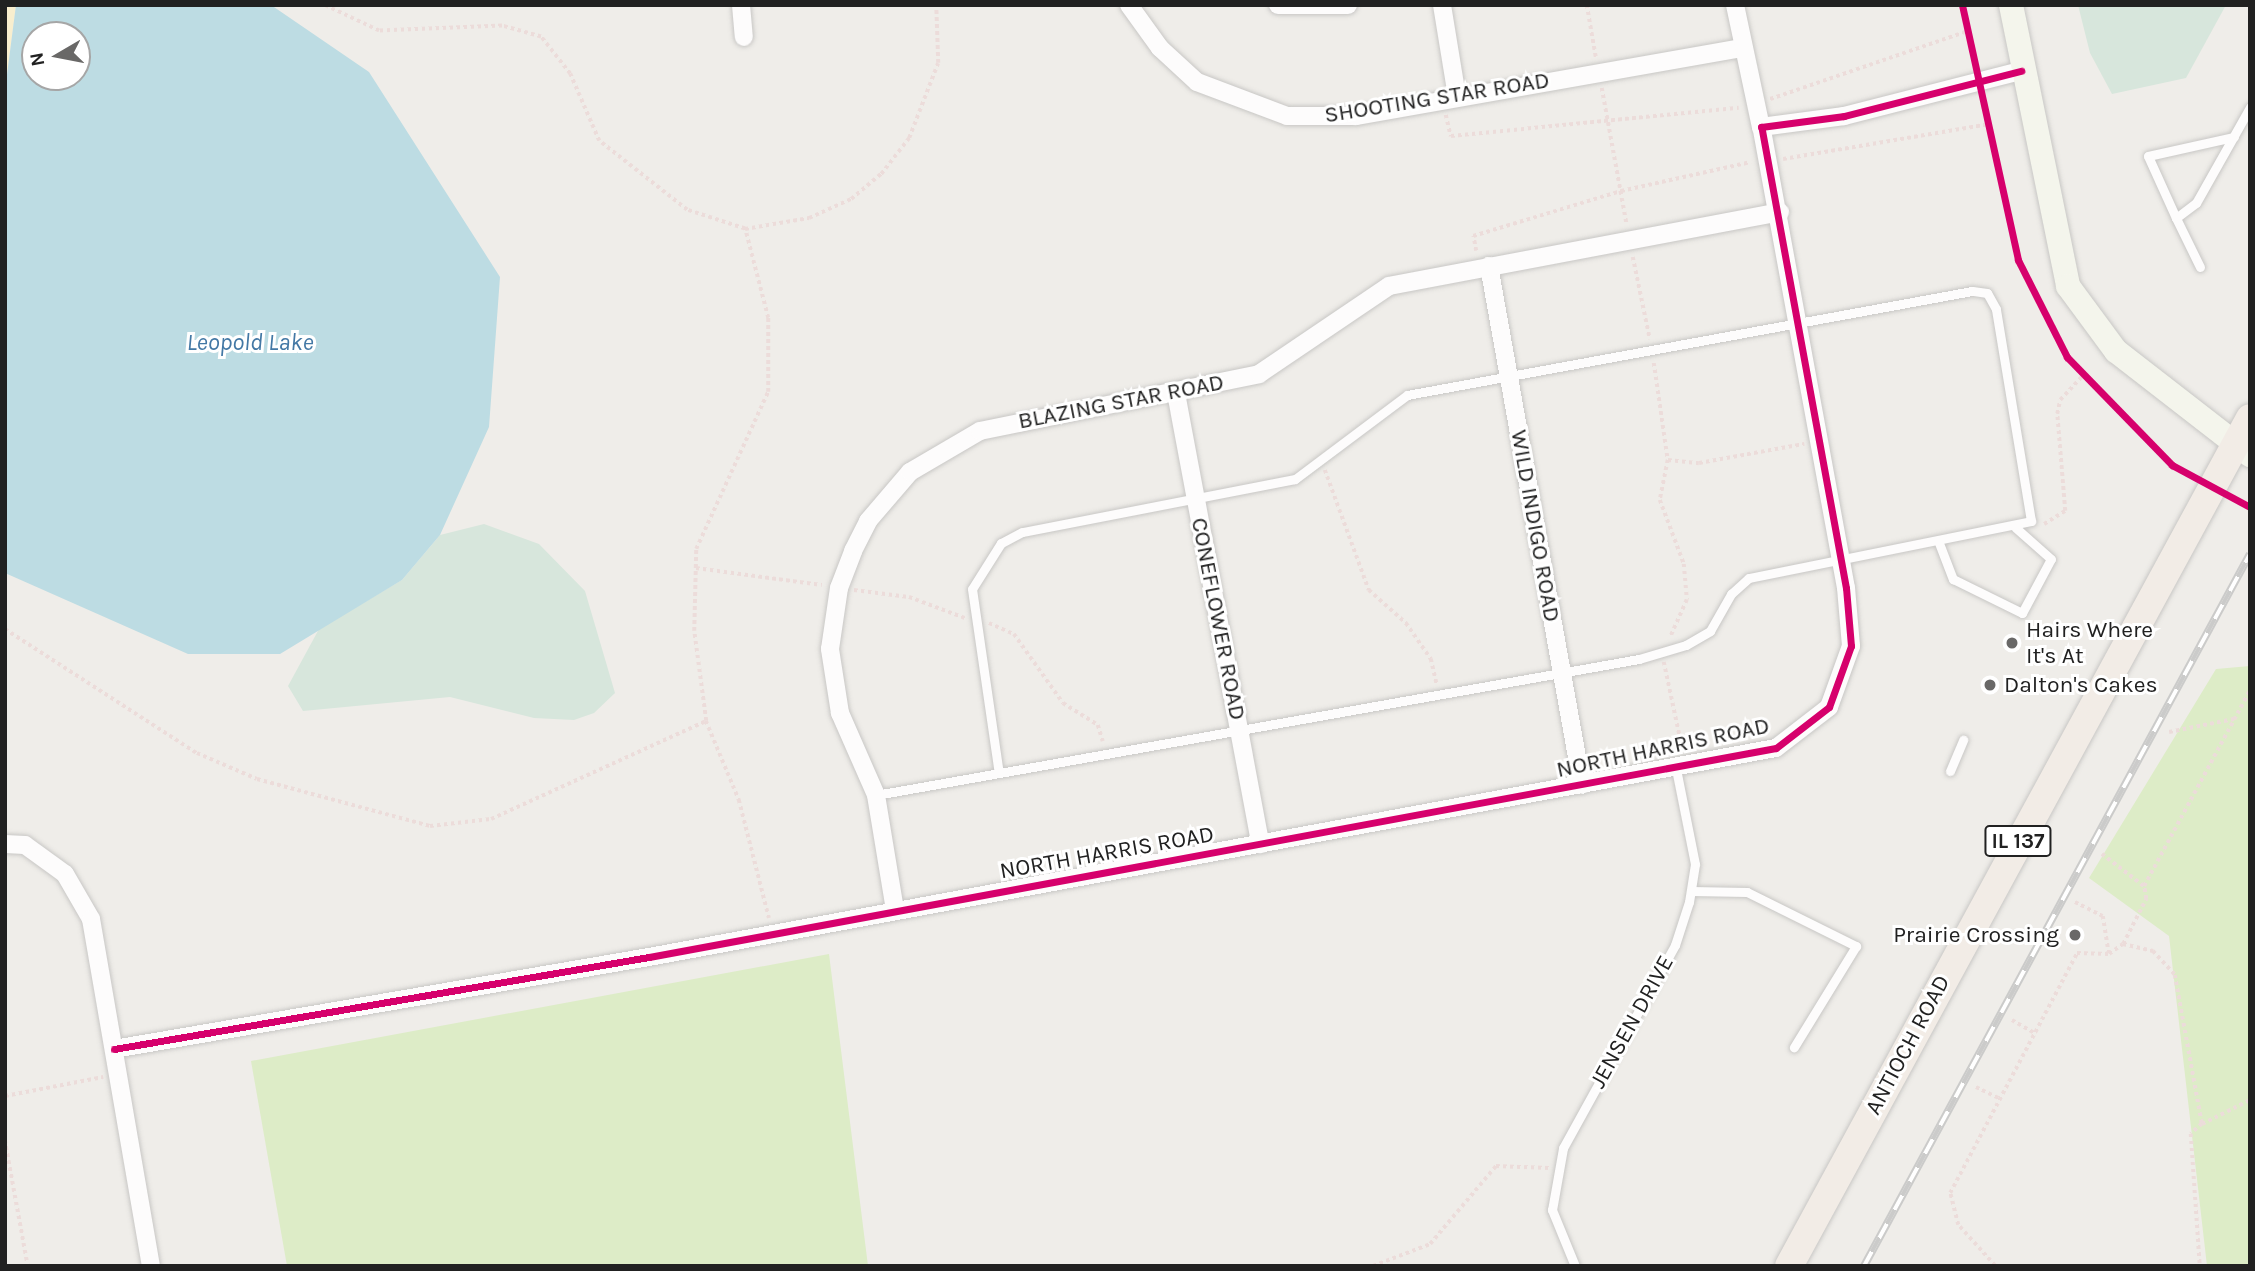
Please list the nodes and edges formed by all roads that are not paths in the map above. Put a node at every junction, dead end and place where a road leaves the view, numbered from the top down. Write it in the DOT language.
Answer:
graph roads {
  1 [pos="741,5"];
  2 [pos="1129,5"];
  3 [pos="1278,5"];
  4 [pos="1348,5"];
  5 [pos="1442,5"];
  6 [pos="1735,5"];
  7 [pos="2011,5"];
  8 [pos="744,37"];
  9 [pos="1742,48"];
  10 [pos="2021,71"];
  11 [pos="1450,99"];
  12 [pos="2250,107"];
  13 [pos="1761,127"];
  14 [pos="2234,137"];
  15 [pos="1780,212"];
  16 [pos="2176,218"];
  17 [pos="1484,267"];
  18 [pos="2200,267"];
  19 [pos="1798,323"];
  20 [pos="1508,373"];
  21 [pos="1176,393"];
  22 [pos="2250,418"];
  23 [pos="2243,450"];
  24 [pos="1195,499"];
  25 [pos="2016,528"];
  26 [pos="1939,543"];
  27 [pos="1842,560"];
  28 [pos="1560,670"];
  29 [pos="1239,729"];
  30 [pos="1963,740"];
  31 [pos="1681,768"];
  32 [pos="1951,771"];
  33 [pos="999,773"];
  34 [pos="1582,785"];
  35 [pos="876,795"];
  36 [pos="5,844"];
  37 [pos="1260,844"];
  38 [pos="1691,891"];
  39 [pos="895,910"];
  40 [pos="1794,1047"];
  41 [pos="114,1049"];
  42 [pos="151,1266"];
  43 [pos="1575,1266"];
  44 [pos="1788,1266"];
  1 -- 8 [label="street"];
  2 -- 11 [label="street, SHOOTING STAR ROAD"];
  3 -- 4 [label="street"];
  5 -- 11 [label="street"];
  6 -- 9 [label="street, NORTH HARRIS ROAD"];
  7 -- 10 [label="main road"];
  9 -- 11 [label="street, SHOOTING STAR ROAD"];
  9 -- 13 [label="street, NORTH HARRIS ROAD"];
  10 -- 13 [label="street"];
  10 -- 23 [label="main road"];
  12 -- 14 [label="lane"];
  13 -- 15 [label="street, NORTH HARRIS ROAD"];
  14 -- 16 [label="lane"];
  14 -- 16 [label="lane"];
  15 -- 17 [label="street, BLAZING STAR ROAD"];
  15 -- 19 [label="street, NORTH HARRIS ROAD"];
  16 -- 18 [label="lane"];
  17 -- 20 [label="street, WILD INDIGO ROAD"];
  17 -- 21 [label="street, BLAZING STAR ROAD"];
  19 -- 20 [label="lane"];
  19 -- 25 [label="lane"];
  19 -- 27 [label="street, NORTH HARRIS ROAD"];
  20 -- 24 [label="lane"];
  20 -- 28 [label="street, WILD INDIGO ROAD"];
  21 -- 24 [label="street, CONEFLOWER ROAD"];
  21 -- 35 [label="street, BLAZING STAR ROAD"];
  22 -- 23 [label="main road, ANTIOCH ROAD / IL 137"];
  23 -- 44 [label="main road, ANTIOCH ROAD / IL 137"];
  24 -- 29 [label="street, CONEFLOWER ROAD"];
  24 -- 33 [label="lane"];
  25 -- 26 [label="lane"];
  25 -- 26 [label="lane"];
  26 -- 27 [label="lane"];
  27 -- 28 [label="lane"];
  27 -- 31 [label="street, NORTH HARRIS ROAD"];
  28 -- 29 [label="lane"];
  28 -- 34 [label="street, WILD INDIGO ROAD"];
  29 -- 33 [label="lane"];
  29 -- 37 [label="street, CONEFLOWER ROAD"];
  30 -- 32 [label="lane"];
  31 -- 34 [label="street, NORTH HARRIS ROAD"];
  31 -- 38 [label="lane, JENSEN DRIVE"];
  33 -- 35 [label="lane"];
  34 -- 37 [label="street, NORTH HARRIS ROAD"];
  35 -- 39 [label="street, BLAZING STAR ROAD"];
  36 -- 41 [label="street"];
  37 -- 39 [label="street, NORTH HARRIS ROAD"];
  38 -- 40 [label="lane"];
  38 -- 43 [label="lane, JENSEN DRIVE"];
  39 -- 41 [label="street, NORTH HARRIS ROAD"];
  41 -- 42 [label="street"];
}
